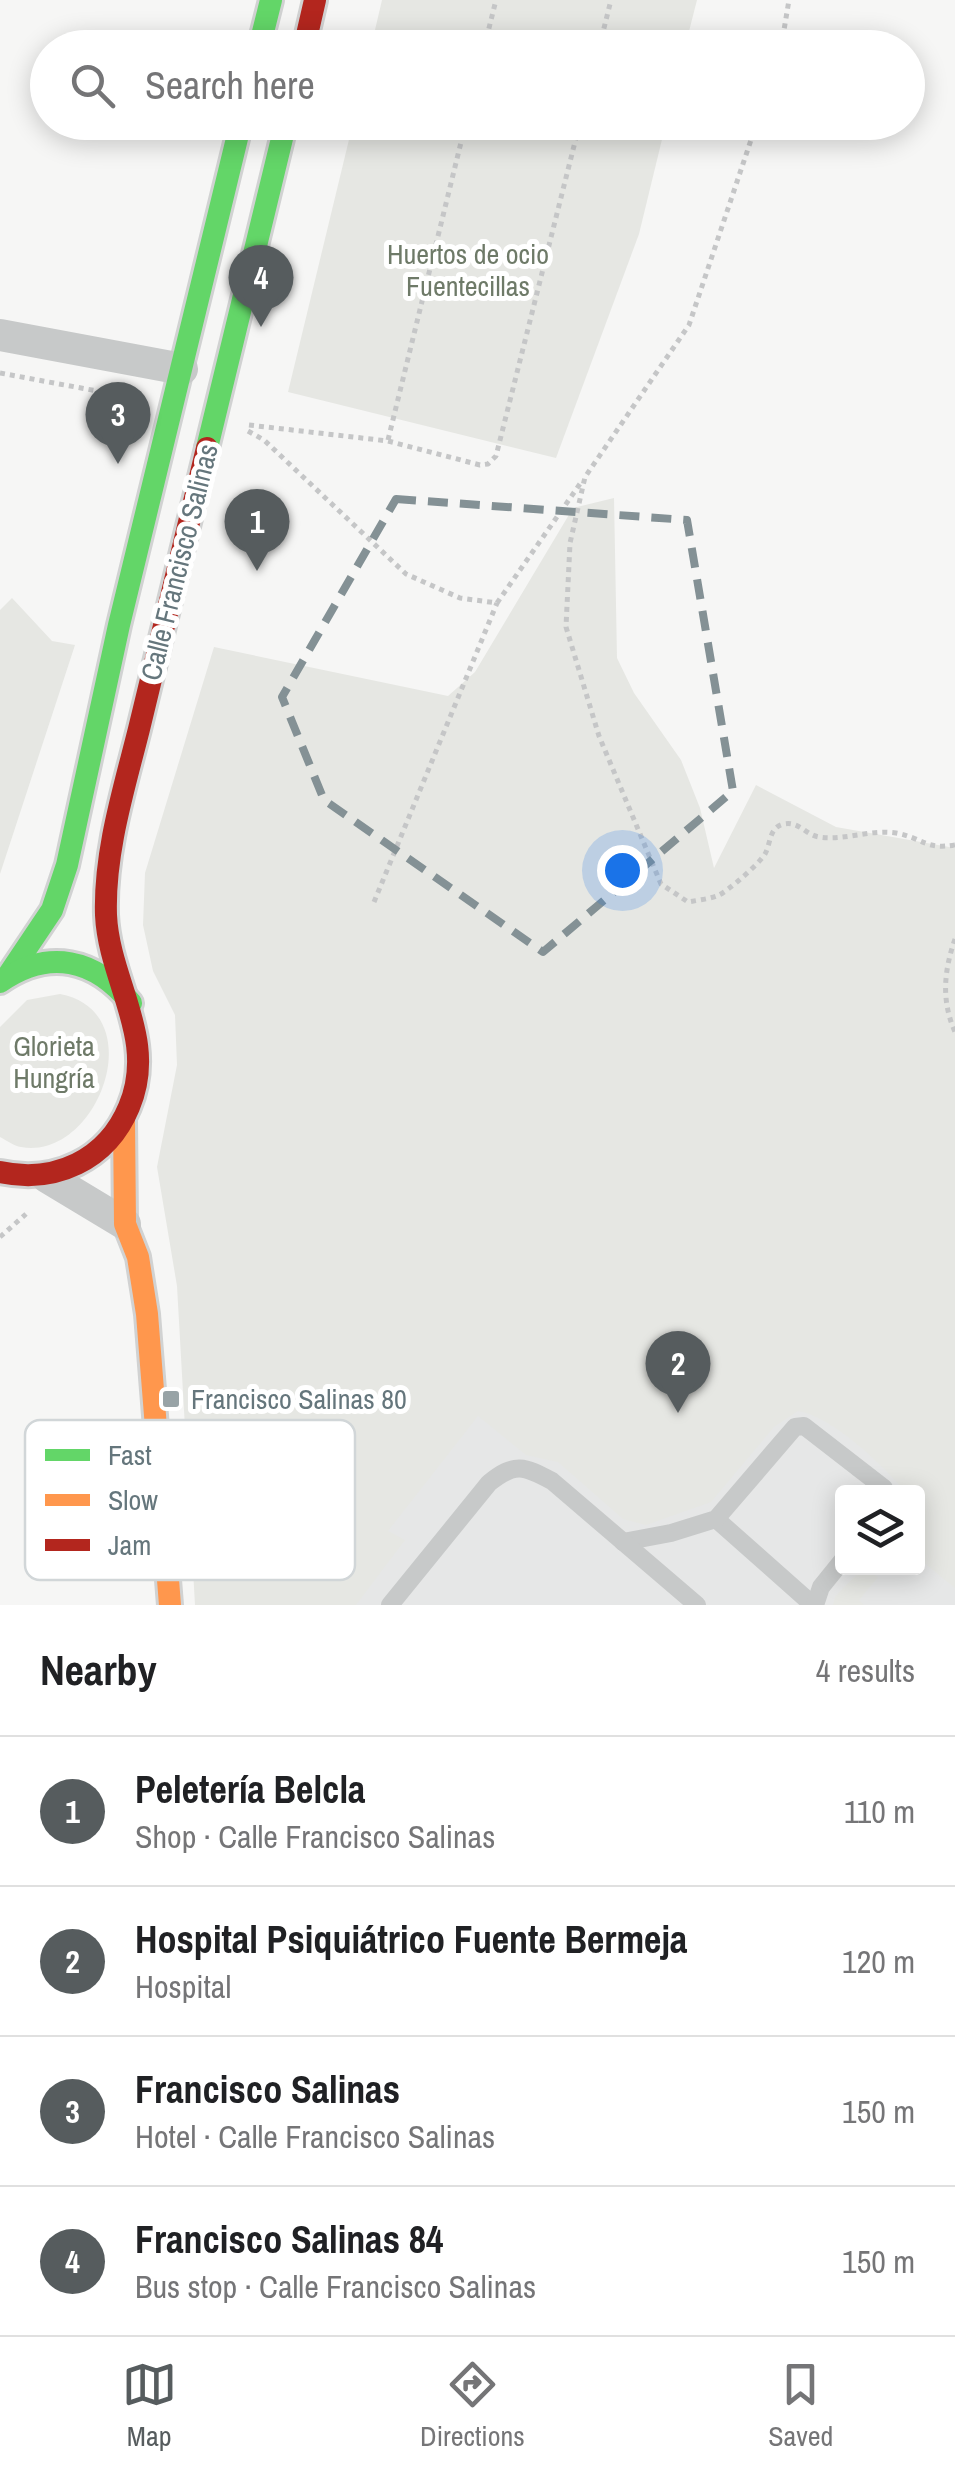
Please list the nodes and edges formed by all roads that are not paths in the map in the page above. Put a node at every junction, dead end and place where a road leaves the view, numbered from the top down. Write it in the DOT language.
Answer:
graph roads {
  1 [pos="271,0"];
  2 [pos="315,0"];
  3 [pos="264,30"];
  4 [pos="308,30"];
  5 [pos="238,140"];
  6 [pos="282,140"];
  7 [pos="0,334"];
  8 [pos="182,369"];
  9 [pos="4,978"];
  10 [pos="131,1003"];
  11 [pos="124,1120"];
  12 [pos="0,1172"];
  13 [pos="36,1178"];
  14 [pos="4,1200"];
  15 [pos="125,1224"];
  16 [pos="155,1420"];
  17 [pos="880,1485"];
  18 [pos="716,1519"];
  19 [pos="623,1542"];
  20 [pos="835,1570"];
  21 [pos="168,1580"];
  22 [pos="170,1605"];
  23 [pos="390,1605"];
  24 [pos="696,1605"];
  25 [pos="814,1605"];
  1 -- 3 [label="main road"];
  2 -- 4 [label="main road"];
  5 -- 8 [label="main road, Calle Francisco Salinas"];
  6 -- 10 [label="main road, Calle Francisco Salinas"];
  7 -- 8 [label="street"];
  8 -- 9 [label="main road, Calle Francisco Salinas"];
  9 -- 10 [label="main road"];
  10 -- 11 [label="main road"];
  11 -- 13 [label="main road"];
  11 -- 15 [label="main road"];
  12 -- 13 [label="main road"];
  13 -- 14 [label="main road"];
  13 -- 15 [label="street"];
  15 -- 16 [label="main road"];
  17 -- 18 [label="lane"];
  18 -- 19 [label="lane"];
  18 -- 25 [label="lane"];
  19 -- 23 [label="lane"];
  19 -- 24 [label="lane"];
  20 -- 25 [label="lane"];
  21 -- 22 [label="main road"];
}
